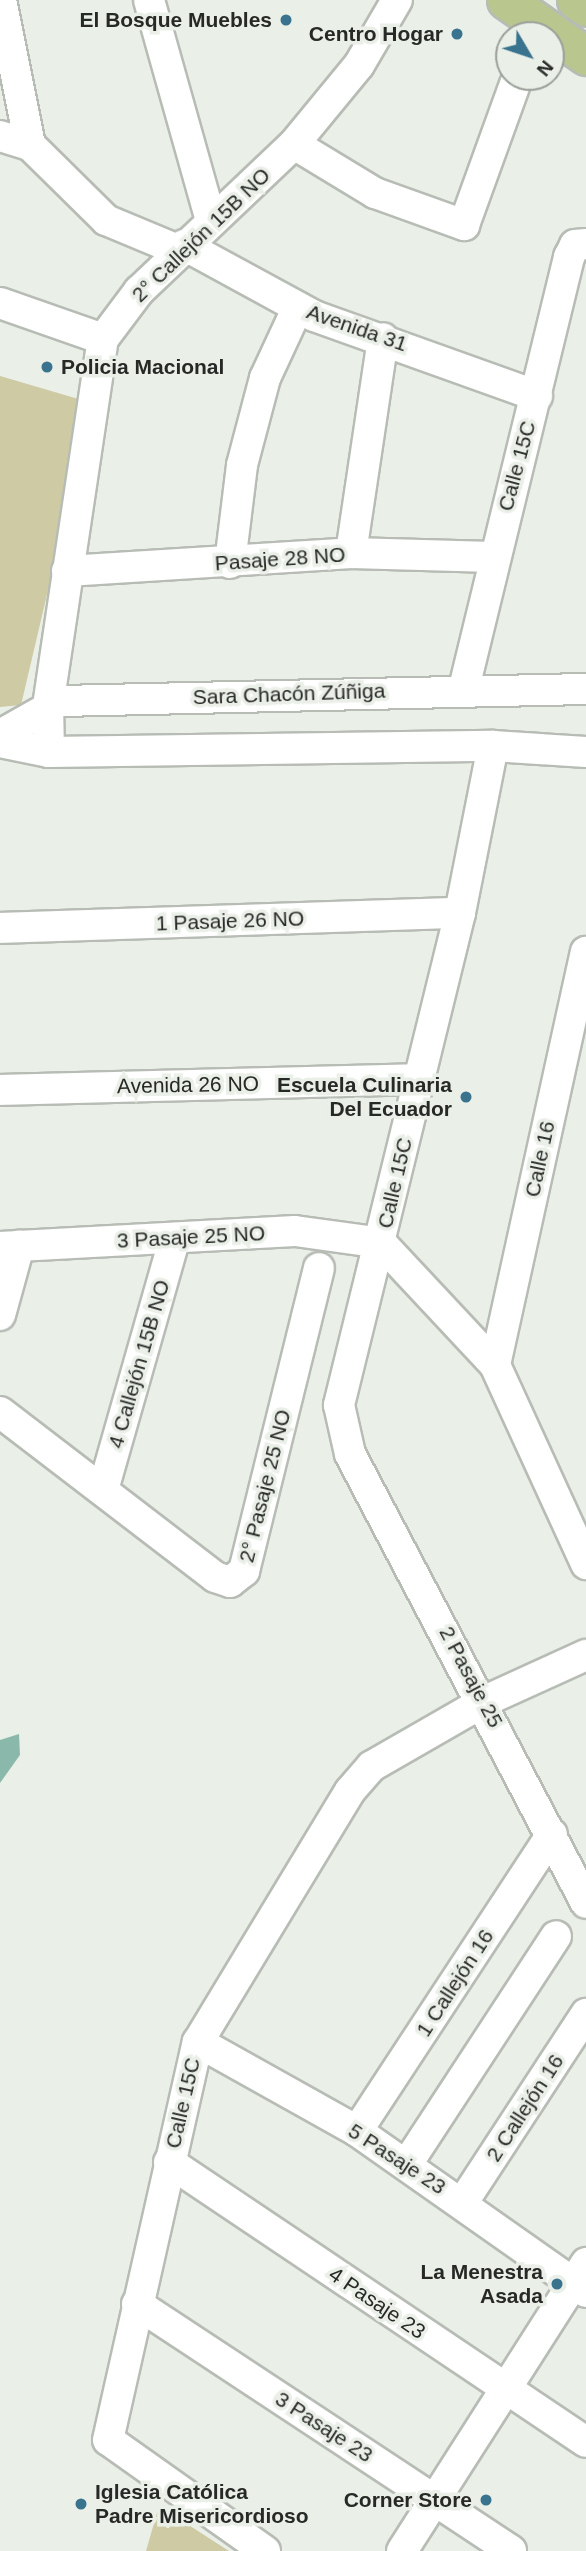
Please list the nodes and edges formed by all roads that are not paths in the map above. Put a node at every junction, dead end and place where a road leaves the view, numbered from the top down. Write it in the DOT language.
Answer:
graph roads {
  1 [pos="1,0"];
  2 [pos="149,0"];
  3 [pos="397,0"];
  4 [pos="506,0"];
  5 [pos="576,0"];
  6 [pos="586,7"];
  7 [pos="586,56"];
  8 [pos="513,91"];
  9 [pos="0,136"];
  10 [pos="294,144"];
  11 [pos="30,145"];
  12 [pos="211,221"];
  13 [pos="581,245"];
  14 [pos="181,248"];
  15 [pos="1,305"];
  16 [pos="298,307"];
  17 [pos="383,338"];
  18 [pos="103,339"];
  19 [pos="537,396"];
  20 [pos="351,553"];
  21 [pos="493,557"];
  22 [pos="230,563"];
  23 [pos="67,570"];
  24 [pos="464,688"];
  25 [pos="586,689"];
  26 [pos="48,706"];
  27 [pos="0,734"];
  28 [pos="0,742"];
  29 [pos="493,746"];
  30 [pos="586,751"];
  31 [pos="48,752"];
  32 [pos="460,913"];
  33 [pos="0,929"];
  34 [pos="586,952"];
  35 [pos="418,1079"];
  36 [pos="0,1090"];
  37 [pos="175,1238"];
  38 [pos="382,1243"];
  39 [pos="10,1247"];
  40 [pos="319,1268"];
  41 [pos="0,1315"];
  42 [pos="495,1365"];
  43 [pos="0,1412"];
  44 [pos="349,1454"];
  45 [pos="103,1490"];
  46 [pos="586,1564"];
  47 [pos="586,1655"];
  48 [pos="485,1701"];
  49 [pos="552,1834"];
  50 [pos="586,1903"];
  51 [pos="556,1936"];
  52 [pos="586,2014"];
  53 [pos="198,2042"];
  54 [pos="357,2131"];
  55 [pos="169,2162"];
  56 [pos="407,2164"];
  57 [pos="463,2202"];
  58 [pos="581,2279"];
  59 [pos="137,2304"];
  60 [pos="508,2392"];
  61 [pos="586,2442"];
  62 [pos="436,2501"];
  63 [pos="265,2551"];
  64 [pos="402,2551"];
  65 [pos="511,2551"];
  1 -- 11 [label="street"];
  2 -- 12 [label="street"];
  3 -- 10 [label="street, 2° Callejón 15B NO"];
  4 -- 7 [label="main road"];
  5 -- 6 [label="main road"];
  8 -- 10 [label="street"];
  9 -- 11 [label="street"];
  10 -- 12 [label="street, 2° Callejón 15B NO"];
  11 -- 14 [label="street, Avenida 31"];
  12 -- 14 [label="street, 2° Callejón 15B NO"];
  13 -- 19 [label="street, Calle 15C"];
  14 -- 16 [label="street, Avenida 31"];
  14 -- 18 [label="street, 2° Callejón 15B NO"];
  15 -- 18 [label="street"];
  16 -- 17 [label="street, Avenida 31"];
  16 -- 22 [label="street"];
  17 -- 19 [label="street, Avenida 31"];
  17 -- 20 [label="street"];
  18 -- 23 [label="street"];
  19 -- 21 [label="street, Calle 15C"];
  20 -- 21 [label="street, Pasaje 28 NO"];
  20 -- 22 [label="street, Pasaje 28 NO"];
  21 -- 24 [label="street, Calle 15C"];
  22 -- 23 [label="street, Pasaje 28 NO"];
  23 -- 26 [label="street"];
  24 -- 25 [label="street, Sara Chacón Zúñiga"];
  24 -- 26 [label="street, Sara Chacón Zúñiga"];
  26 -- 27 [label="street, Sara Chacón Zúñiga"];
  26 -- 31 [label="street"];
  28 -- 31 [label="street"];
  29 -- 30 [label="street"];
  29 -- 31 [label="street"];
  29 -- 32 [label="street, Calle 15C"];
  32 -- 33 [label="street, 1 Pasaje 26 NO"];
  32 -- 35 [label="street, Calle 15C"];
  34 -- 42 [label="street, Calle 16"];
  35 -- 36 [label="street, Avenida 26 NO"];
  35 -- 38 [label="street, Calle 15C"];
  37 -- 38 [label="street, 3 Pasaje 25 NO"];
  37 -- 39 [label="street, 3 Pasaje 25 NO"];
  37 -- 45 [label="street, 4 Callejón 15B NO"];
  38 -- 42 [label="street"];
  38 -- 44 [label="street, Calle 15C"];
  39 -- 41 [label="street"];
  40 -- 45 [label="street, 2° Pasaje 25 NO"];
  42 -- 46 [label="street"];
  43 -- 45 [label="street, 2° Pasaje 25 NO"];
  44 -- 48 [label="street, 2 Pasaje 25"];
  47 -- 48 [label="street"];
  48 -- 49 [label="street, 2 Pasaje 25"];
  48 -- 53 [label="street, Calle 15C"];
  49 -- 50 [label="street, 2 Pasaje 25"];
  49 -- 54 [label="street, 1 Callejón 16"];
  51 -- 56 [label="street"];
  52 -- 57 [label="street, 2 Callejón 16"];
  53 -- 54 [label="street, 5 Pasaje 23"];
  53 -- 55 [label="street, Calle 15C"];
  54 -- 56 [label="street, 5 Pasaje 23"];
  55 -- 59 [label="street, Calle 15C"];
  55 -- 60 [label="street, 4 Pasaje 23"];
  56 -- 57 [label="street, 5 Pasaje 23"];
  57 -- 58 [label="street, 5 Pasaje 23"];
  58 -- 60 [label="street"];
  59 -- 62 [label="street, 3 Pasaje 23"];
  59 -- 63 [label="street, Calle 15C"];
  60 -- 61 [label="street, 4 Pasaje 23"];
  60 -- 62 [label="street"];
  62 -- 64 [label="street"];
  62 -- 65 [label="street, 3 Pasaje 23"];
}
